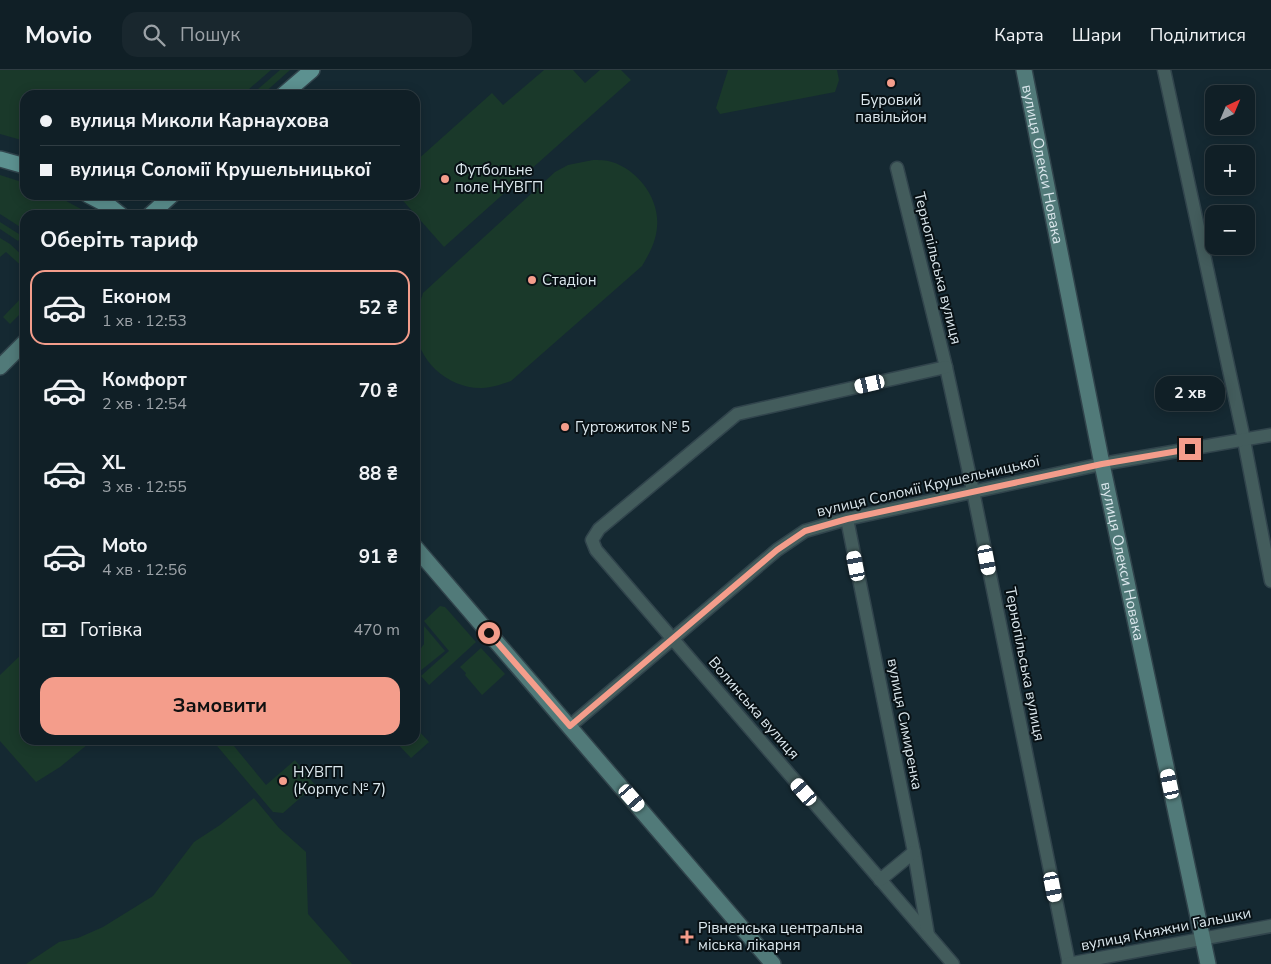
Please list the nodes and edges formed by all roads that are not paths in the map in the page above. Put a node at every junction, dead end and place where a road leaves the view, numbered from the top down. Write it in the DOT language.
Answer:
graph roads {
  1 [pos="312,70"];
  2 [pos="1024,70"];
  3 [pos="1164,70"];
  4 [pos="289,90"];
  5 [pos="0,159"];
  6 [pos="20,165"];
  7 [pos="897,168"];
  8 [pos="98,200"];
  9 [pos="166,200"];
  10 [pos="115,210"];
  11 [pos="156,210"];
  12 [pos="20,347"];
  13 [pos="0,367"];
  14 [pos="946,367"];
  15 [pos="1271,435"];
  16 [pos="1244,440"];
  17 [pos="1102,464"];
  18 [pos="973,490"];
  19 [pos="847,519"];
  20 [pos="420,553"];
  21 [pos="1271,581"];
  22 [pos="673,638"];
  23 [pos="570,726"];
  24 [pos="914,852"];
  25 [pos="880,880"];
  26 [pos="1271,926"];
  27 [pos="928,935"];
  28 [pos="1203,938"];
  29 [pos="773,964"];
  30 [pos="953,964"];
  31 [pos="1068,964"];
  32 [pos="1208,964"];
  1 -- 4 [label="main road"];
  2 -- 17 [label="main road, вулиця Олекси Новака"];
  3 -- 16 [label="street"];
  5 -- 6 [label="main road"];
  7 -- 14 [label="street, Тернопільська вулиця"];
  8 -- 10 [label="main road"];
  9 -- 11 [label="main road"];
  12 -- 13 [label="main road"];
  14 -- 18 [label="street, Тернопільська вулиця"];
  14 -- 22 [label="street, Волинська вулиця"];
  15 -- 16 [label="street, вулиця Соломії Крушельницької"];
  16 -- 17 [label="street, вулиця Соломії Крушельницької"];
  16 -- 21 [label="street"];
  17 -- 18 [label="street, вулиця Соломії Крушельницької"];
  17 -- 28 [label="main road, вулиця Олекси Новака"];
  18 -- 19 [label="street, вулиця Соломії Крушельницької"];
  18 -- 31 [label="street, Тернопільська вулиця"];
  19 -- 22 [label="street, вулиця Соломії Крушельницької"];
  19 -- 24 [label="street, вулиця Симиренка"];
  20 -- 23 [label="main road"];
  22 -- 23 [label="street, вулиця Соломії Крушельницької"];
  22 -- 25 [label="street, Волинська вулиця"];
  23 -- 29 [label="main road"];
  24 -- 25 [label="street"];
  24 -- 27 [label="street, вулиця Симиренка"];
  25 -- 27 [label="street, Волинська вулиця"];
  26 -- 28 [label="street, вулиця Княжни Гальшки"];
  27 -- 30 [label="street, Волинська вулиця"];
  28 -- 31 [label="street, вулиця Княжни Гальшки"];
  28 -- 32 [label="main road, вулиця Олекси Новака"];
}
